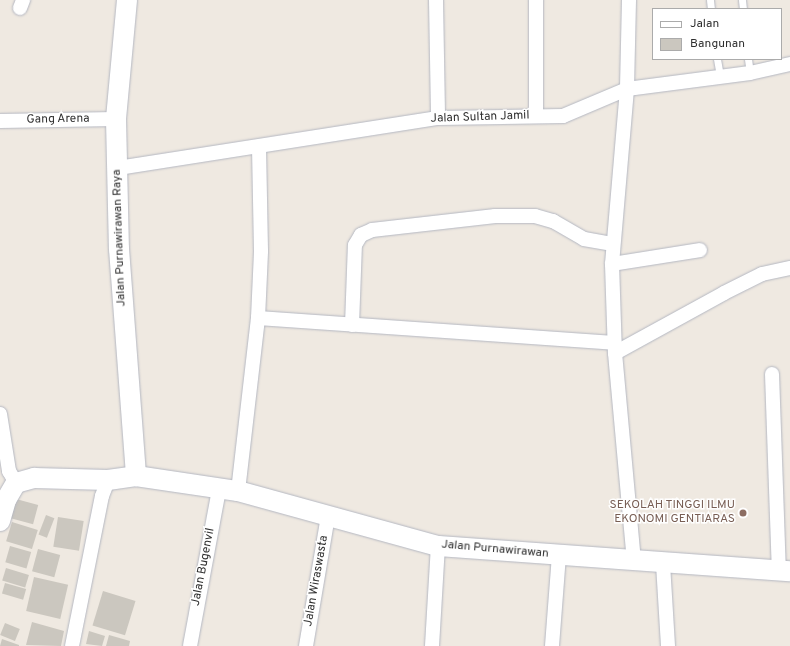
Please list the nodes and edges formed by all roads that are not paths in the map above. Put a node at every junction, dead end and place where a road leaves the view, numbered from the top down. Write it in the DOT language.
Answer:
graph roads {
  1 [pos="127,0"];
  2 [pos="436,0"];
  3 [pos="536,0"];
  4 [pos="629,0"];
  5 [pos="717,60"];
  6 [pos="790,64"];
  7 [pos="749,66"];
  8 [pos="720,76"];
  9 [pos="627,89"];
  10 [pos="536,116"];
  11 [pos="438,118"];
  12 [pos="116,119"];
  13 [pos="0,121"];
  14 [pos="259,148"];
  15 [pos="118,168"];
  16 [pos="612,244"];
  17 [pos="700,250"];
  18 [pos="612,264"];
  19 [pos="790,268"];
  20 [pos="258,318"];
  21 [pos="352,325"];
  22 [pos="615,348"];
  23 [pos="772,374"];
  24 [pos="0,414"];
  25 [pos="136,476"];
  26 [pos="108,480"];
  27 [pos="16,483"];
  28 [pos="219,489"];
  29 [pos="238,491"];
  30 [pos="328,516"];
  31 [pos="0,521"];
  32 [pos="438,546"];
  33 [pos="559,555"];
  34 [pos="634,561"];
  35 [pos="663,564"];
  36 [pos="785,571"];
  37 [pos="72,646"];
  38 [pos="190,646"];
  39 [pos="306,646"];
  40 [pos="432,646"];
  41 [pos="552,646"];
  42 [pos="668,646"];
  1 -- 12 [label="street, Jalan Purnawirawan Raya"];
  2 -- 11 [label="street"];
  3 -- 10 [label="street"];
  4 -- 9 [label="street"];
  5 -- 8 [label="lane"];
  6 -- 7 [label="street, Jalan Sultan Jamil"];
  7 -- 8 [label="street, Jalan Sultan Jamil"];
  8 -- 9 [label="street, Jalan Sultan Jamil"];
  9 -- 10 [label="street, Jalan Sultan Jamil"];
  9 -- 16 [label="street"];
  10 -- 11 [label="street, Jalan Sultan Jamil"];
  11 -- 14 [label="street, Jalan Sultan Jamil"];
  12 -- 13 [label="street, Gang Arena"];
  12 -- 15 [label="street, Jalan Purnawirawan Raya"];
  14 -- 15 [label="street, Jalan Sultan Jamil"];
  14 -- 20 [label="street"];
  15 -- 25 [label="street, Jalan Purnawirawan Raya"];
  16 -- 18 [label="street"];
  16 -- 21 [label="street"];
  17 -- 18 [label="street"];
  18 -- 22 [label="street"];
  19 -- 22 [label="street"];
  20 -- 21 [label="street"];
  20 -- 29 [label="street"];
  21 -- 22 [label="street"];
  22 -- 34 [label="street"];
  23 -- 36 [label="street"];
  24 -- 27 [label="street"];
  25 -- 26 [label="street, Jalan Purnawirawan"];
  25 -- 28 [label="street, Jalan Purnawirawan"];
  26 -- 27 [label="street, Jalan Purnawirawan"];
  26 -- 37 [label="street"];
  27 -- 31 [label="street"];
  28 -- 29 [label="street, Jalan Purnawirawan"];
  28 -- 38 [label="street, Jalan Bugenvil"];
  29 -- 30 [label="street, Jalan Purnawirawan"];
  30 -- 32 [label="street, Jalan Purnawirawan"];
  30 -- 39 [label="street, Jalan Wiraswasta"];
  32 -- 33 [label="street, Jalan Purnawirawan"];
  32 -- 40 [label="street"];
  33 -- 34 [label="street, Jalan Purnawirawan"];
  33 -- 41 [label="street"];
  34 -- 35 [label="street, Jalan Purnawirawan"];
  35 -- 36 [label="street, Jalan Purnawirawan"];
  35 -- 42 [label="street"];
}
